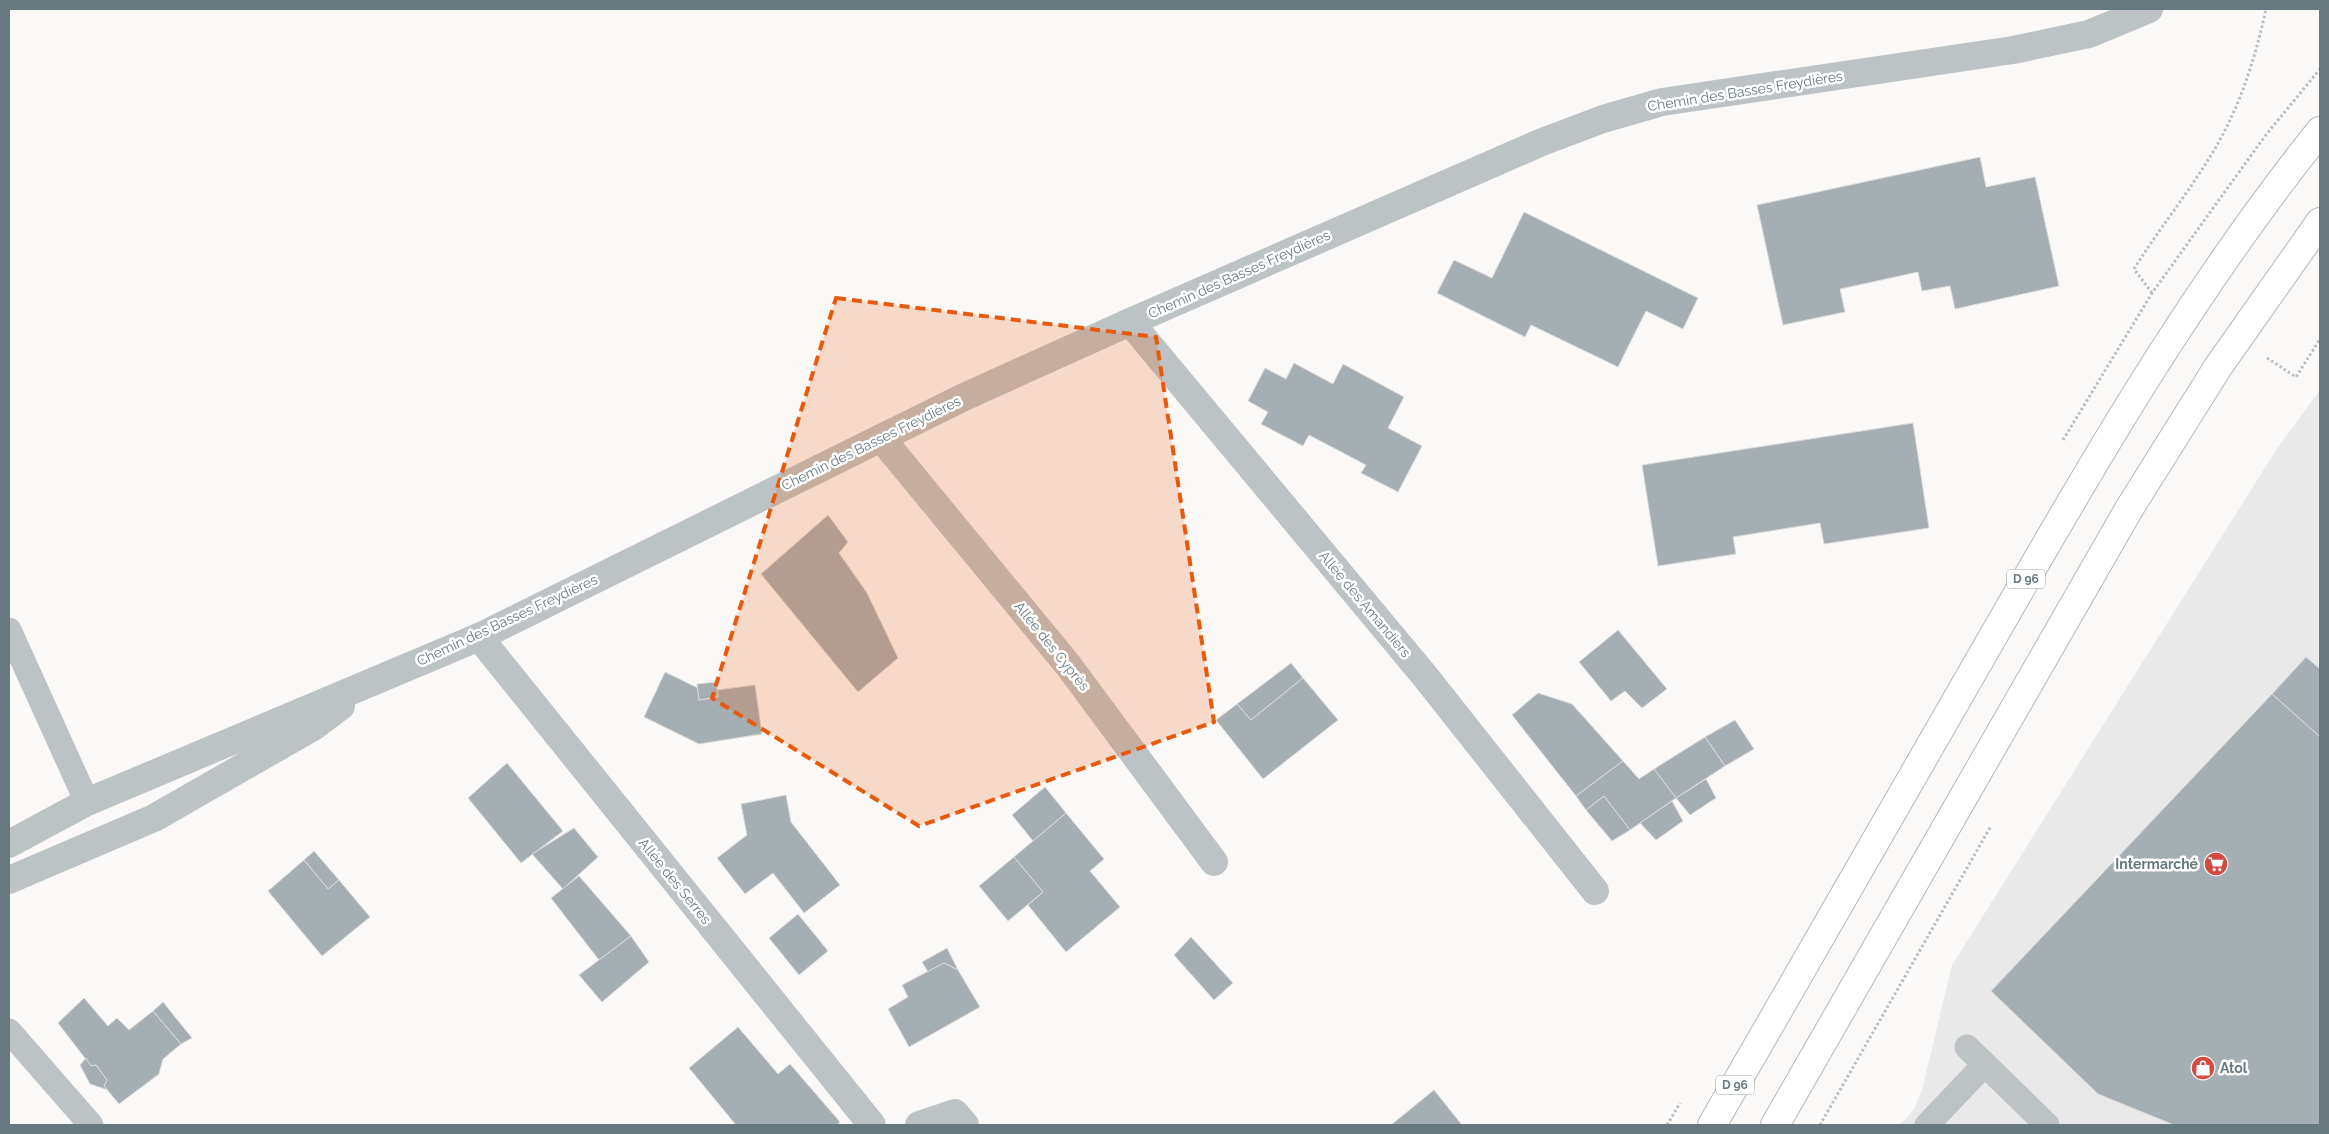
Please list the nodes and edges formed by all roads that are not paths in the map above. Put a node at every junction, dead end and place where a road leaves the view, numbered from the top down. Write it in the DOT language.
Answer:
graph roads {
  1 [pos="2149,9"];
  2 [pos="2320,131"];
  3 [pos="2320,222"];
  4 [pos="1130,322"];
  5 [pos="880,438"];
  6 [pos="9,630"];
  7 [pos="479,637"];
  8 [pos="376,680"];
  9 [pos="87,802"];
  10 [pos="9,844"];
  11 [pos="1214,862"];
  12 [pos="9,880"];
  13 [pos="1595,891"];
  14 [pos="9,1032"];
  15 [pos="1966,1047"];
  16 [pos="1984,1065"];
  17 [pos="91,1125"];
  18 [pos="872,1125"];
  19 [pos="919,1125"];
  20 [pos="965,1125"];
  21 [pos="1712,1125"];
  22 [pos="1775,1125"];
  23 [pos="1926,1125"];
  24 [pos="2048,1125"];
  1 -- 4 [label="street, Chemin des Basses Freydières"];
  2 -- 21 [label="main road, D 96"];
  3 -- 22 [label="main road"];
  4 -- 5 [label="street, Chemin des Basses Freydières"];
  4 -- 13 [label="street, Allée des Amandiers"];
  5 -- 7 [label="street, Chemin des Basses Freydières"];
  5 -- 11 [label="street, Allée des Cyprès"];
  6 -- 9 [label="lane"];
  7 -- 8 [label="street, Chemin des Basses Freydières"];
  7 -- 18 [label="street, Allée des Serres"];
  8 -- 9 [label="street, Chemin des Basses Freydières"];
  8 -- 12 [label="street, Chemin des Basses Freydières"];
  9 -- 10 [label="street, Chemin des Basses Freydières"];
  14 -- 17 [label="lane"];
  15 -- 16 [label="lane"];
  16 -- 23 [label="lane"];
  16 -- 24 [label="lane"];
  19 -- 20 [label="street"];
}
